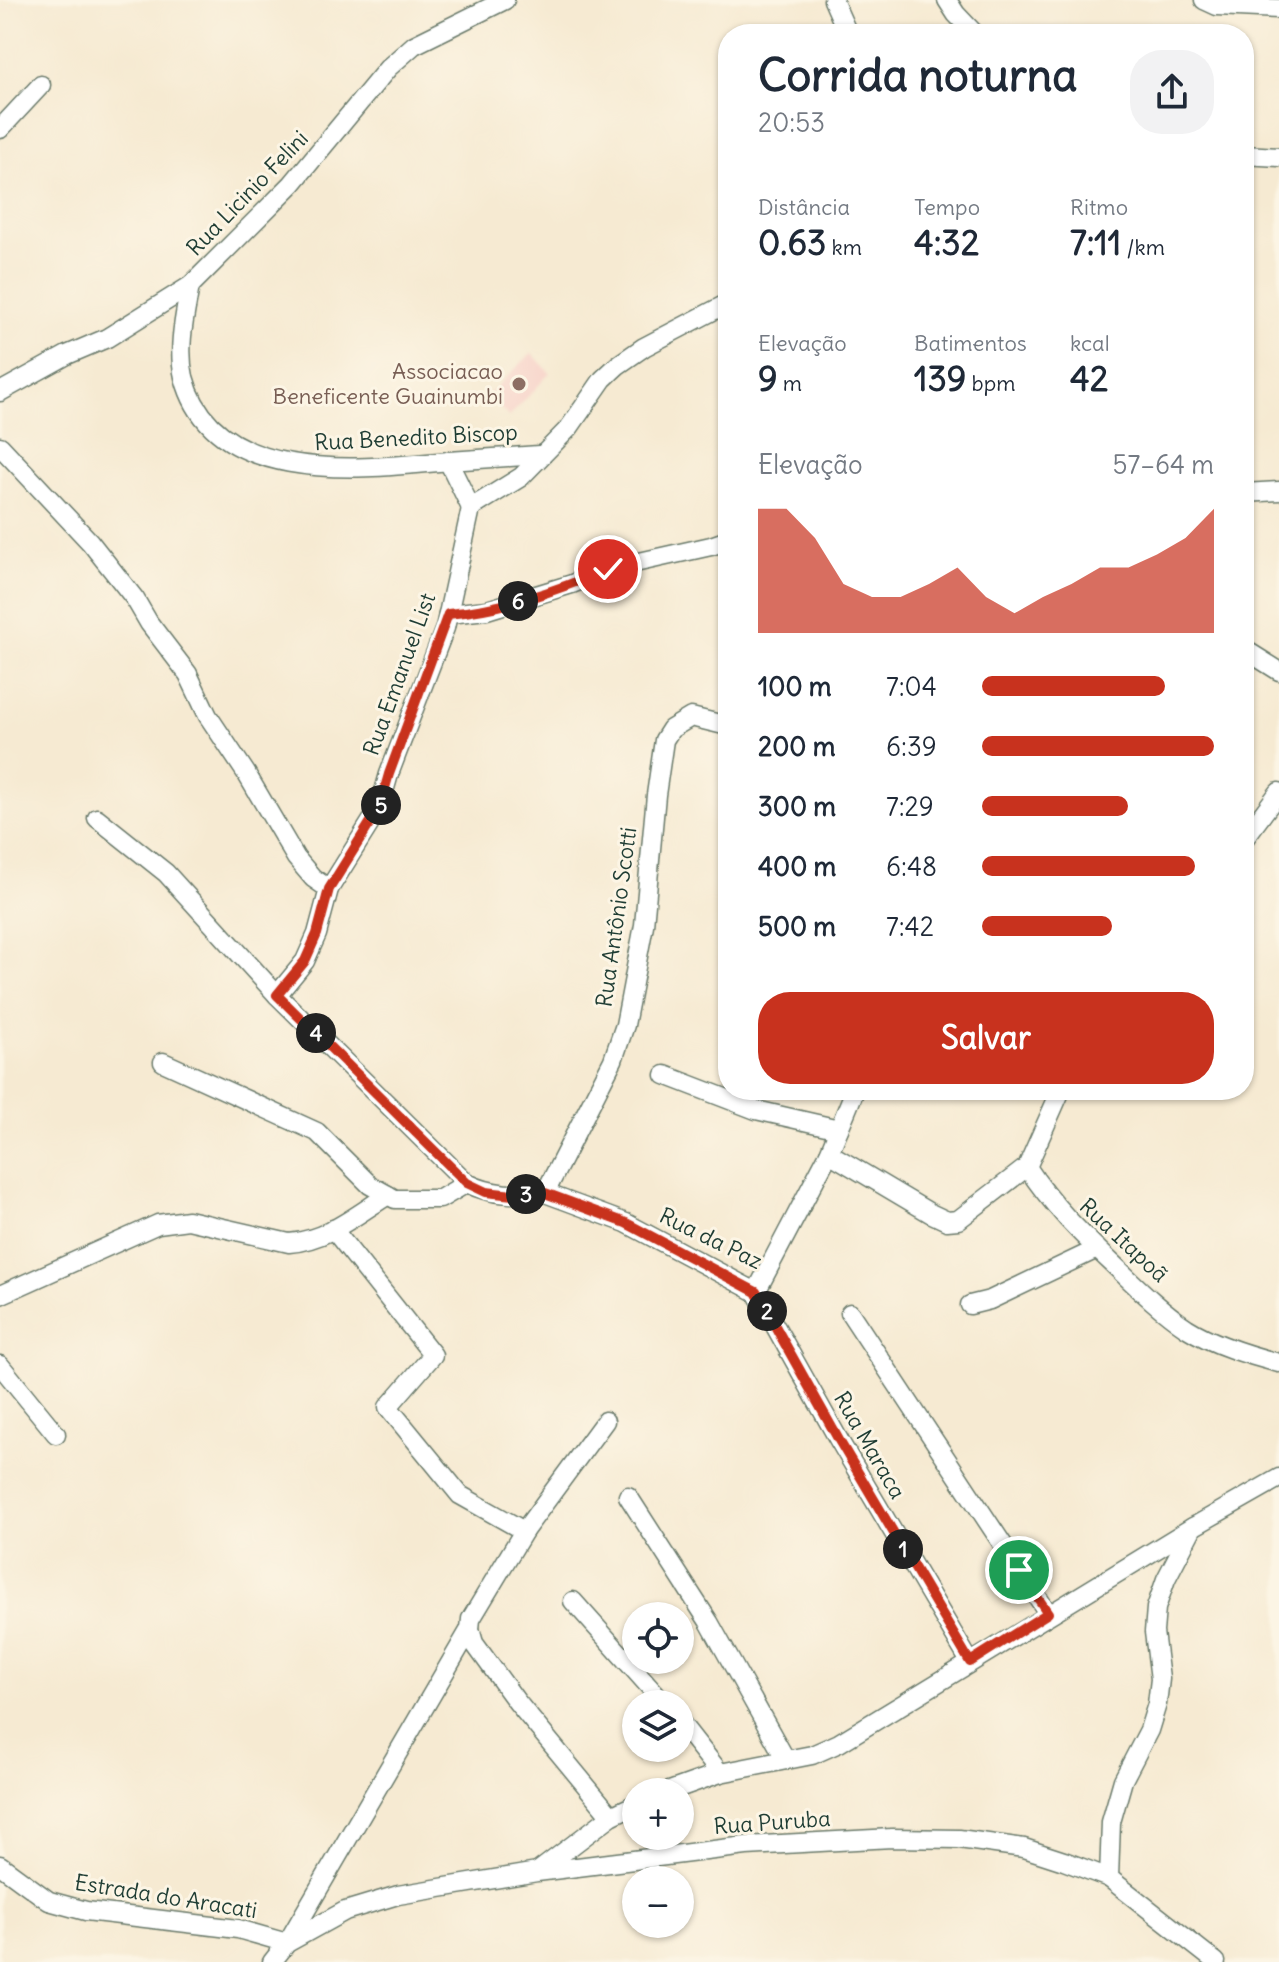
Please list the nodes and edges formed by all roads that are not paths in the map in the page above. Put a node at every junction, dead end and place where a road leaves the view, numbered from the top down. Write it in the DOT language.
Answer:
graph roads {
  1 [pos="505,0"];
  2 [pos="833,0"];
  3 [pos="947,0"];
  4 [pos="1204,0"];
  5 [pos="1279,9"];
  6 [pos="844,24"];
  7 [pos="966,24"];
  8 [pos="41,85"];
  9 [pos="0,129"];
  10 [pos="1254,156"];
  11 [pos="1279,157"];
  12 [pos="190,286"];
  13 [pos="718,308"];
  14 [pos="0,392"];
  15 [pos="0,446"];
  16 [pos="539,455"];
  17 [pos="448,461"];
  18 [pos="1279,491"];
  19 [pos="1254,492"];
  20 [pos="471,508"];
  21 [pos="718,544"];
  22 [pos="448,614"];
  23 [pos="1254,655"];
  24 [pos="1279,671"];
  25 [pos="718,724"];
  26 [pos="1279,792"];
  27 [pos="97,818"];
  28 [pos="1254,826"];
  29 [pos="329,889"];
  30 [pos="277,995"];
  31 [pos="163,1062"];
  32 [pos="665,1075"];
  33 [pos="718,1095"];
  34 [pos="730,1100"];
  35 [pos="851,1100"];
  36 [pos="1057,1100"];
  37 [pos="839,1129"];
  38 [pos="829,1153"];
  39 [pos="1027,1167"];
  40 [pos="467,1183"];
  41 [pos="545,1193"];
  42 [pos="388,1195"];
  43 [pos="333,1229"];
  44 [pos="1097,1249"];
  45 [pos="756,1292"];
  46 [pos="0,1295"];
  47 [pos="970,1305"];
  48 [pos="850,1313"];
  49 [pos="1279,1363"];
  50 [pos="0,1365"];
  51 [pos="605,1421"];
  52 [pos="56,1434"];
  53 [pos="1279,1478"];
  54 [pos="628,1496"];
  55 [pos="1193,1527"];
  56 [pos="524,1531"];
  57 [pos="573,1601"];
  58 [pos="1048,1613"];
  59 [pos="470,1629"];
  60 [pos="970,1662"];
  61 [pos="652,1690"];
  62 [pos="694,1740"];
  63 [pos="786,1760"];
  64 [pos="720,1773"];
  65 [pos="694,1782"];
  66 [pos="622,1811"];
  67 [pos="611,1816"];
  68 [pos="0,1865"];
  69 [pos="537,1872"];
  70 [pos="1109,1878"];
  71 [pos="287,1943"];
  72 [pos="272,1962"];
  73 [pos="1216,1962"];
  1 -- 12 [label="street, Rua Licinio Felini"];
  2 -- 6 [label="street"];
  3 -- 7 [label="street"];
  4 -- 5 [label="street"];
  8 -- 9 [label="street"];
  10 -- 11 [label="street"];
  12 -- 14 [label="street, Rua Licinio Felini"];
  12 -- 17 [label="street, Rua Benedito Biscop"];
  13 -- 16 [label="street"];
  15 -- 29 [label="street"];
  16 -- 17 [label="street, Rua Benedito Biscop"];
  16 -- 20 [label="street"];
  17 -- 20 [label="street"];
  18 -- 19 [label="street"];
  20 -- 22 [label="street, Rua Emanuel List"];
  21 -- 22 [label="street"];
  22 -- 29 [label="street, Rua Emanuel List"];
  23 -- 24 [label="street"];
  25 -- 41 [label="street, Rua Antônio Scotti"];
  26 -- 28 [label="street"];
  27 -- 30 [label="street"];
  29 -- 30 [label="street"];
  30 -- 40 [label="street"];
  31 -- 42 [label="street"];
  32 -- 33 [label="street"];
  34 -- 37 [label="street"];
  35 -- 37 [label="street, Rua da Paz"];
  36 -- 39 [label="street"];
  37 -- 38 [label="street, Rua da Paz"];
  38 -- 39 [label="street"];
  38 -- 45 [label="street, Rua da Paz"];
  39 -- 44 [label="street, Rua Itapoã"];
  40 -- 41 [label="street"];
  40 -- 42 [label="street"];
  41 -- 45 [label="street, Rua da Paz"];
  42 -- 43 [label="street"];
  43 -- 46 [label="street"];
  43 -- 56 [label="street"];
  44 -- 47 [label="street"];
  44 -- 49 [label="street, Rua Itapoã"];
  45 -- 60 [label="street, Rua Maraca"];
  48 -- 58 [label="street"];
  50 -- 52 [label="street"];
  51 -- 56 [label="street"];
  53 -- 55 [label="street"];
  54 -- 63 [label="street"];
  55 -- 58 [label="street"];
  55 -- 70 [label="street"];
  56 -- 59 [label="street"];
  57 -- 61 [label="street"];
  58 -- 60 [label="street"];
  59 -- 67 [label="street"];
  59 -- 71 [label="street"];
  60 -- 63 [label="street"];
  62 -- 64 [label="street"];
  63 -- 64 [label="street"];
  64 -- 65 [label="street"];
  66 -- 67 [label="street"];
  67 -- 69 [label="street"];
  68 -- 71 [label="street, Estrada do Aracati"];
  69 -- 70 [label="street, Rua Puruba"];
  69 -- 71 [label="street, Rua Puruba"];
  70 -- 73 [label="street, Rua Puruba"];
  71 -- 72 [label="street, Rua Puruba"];
}
